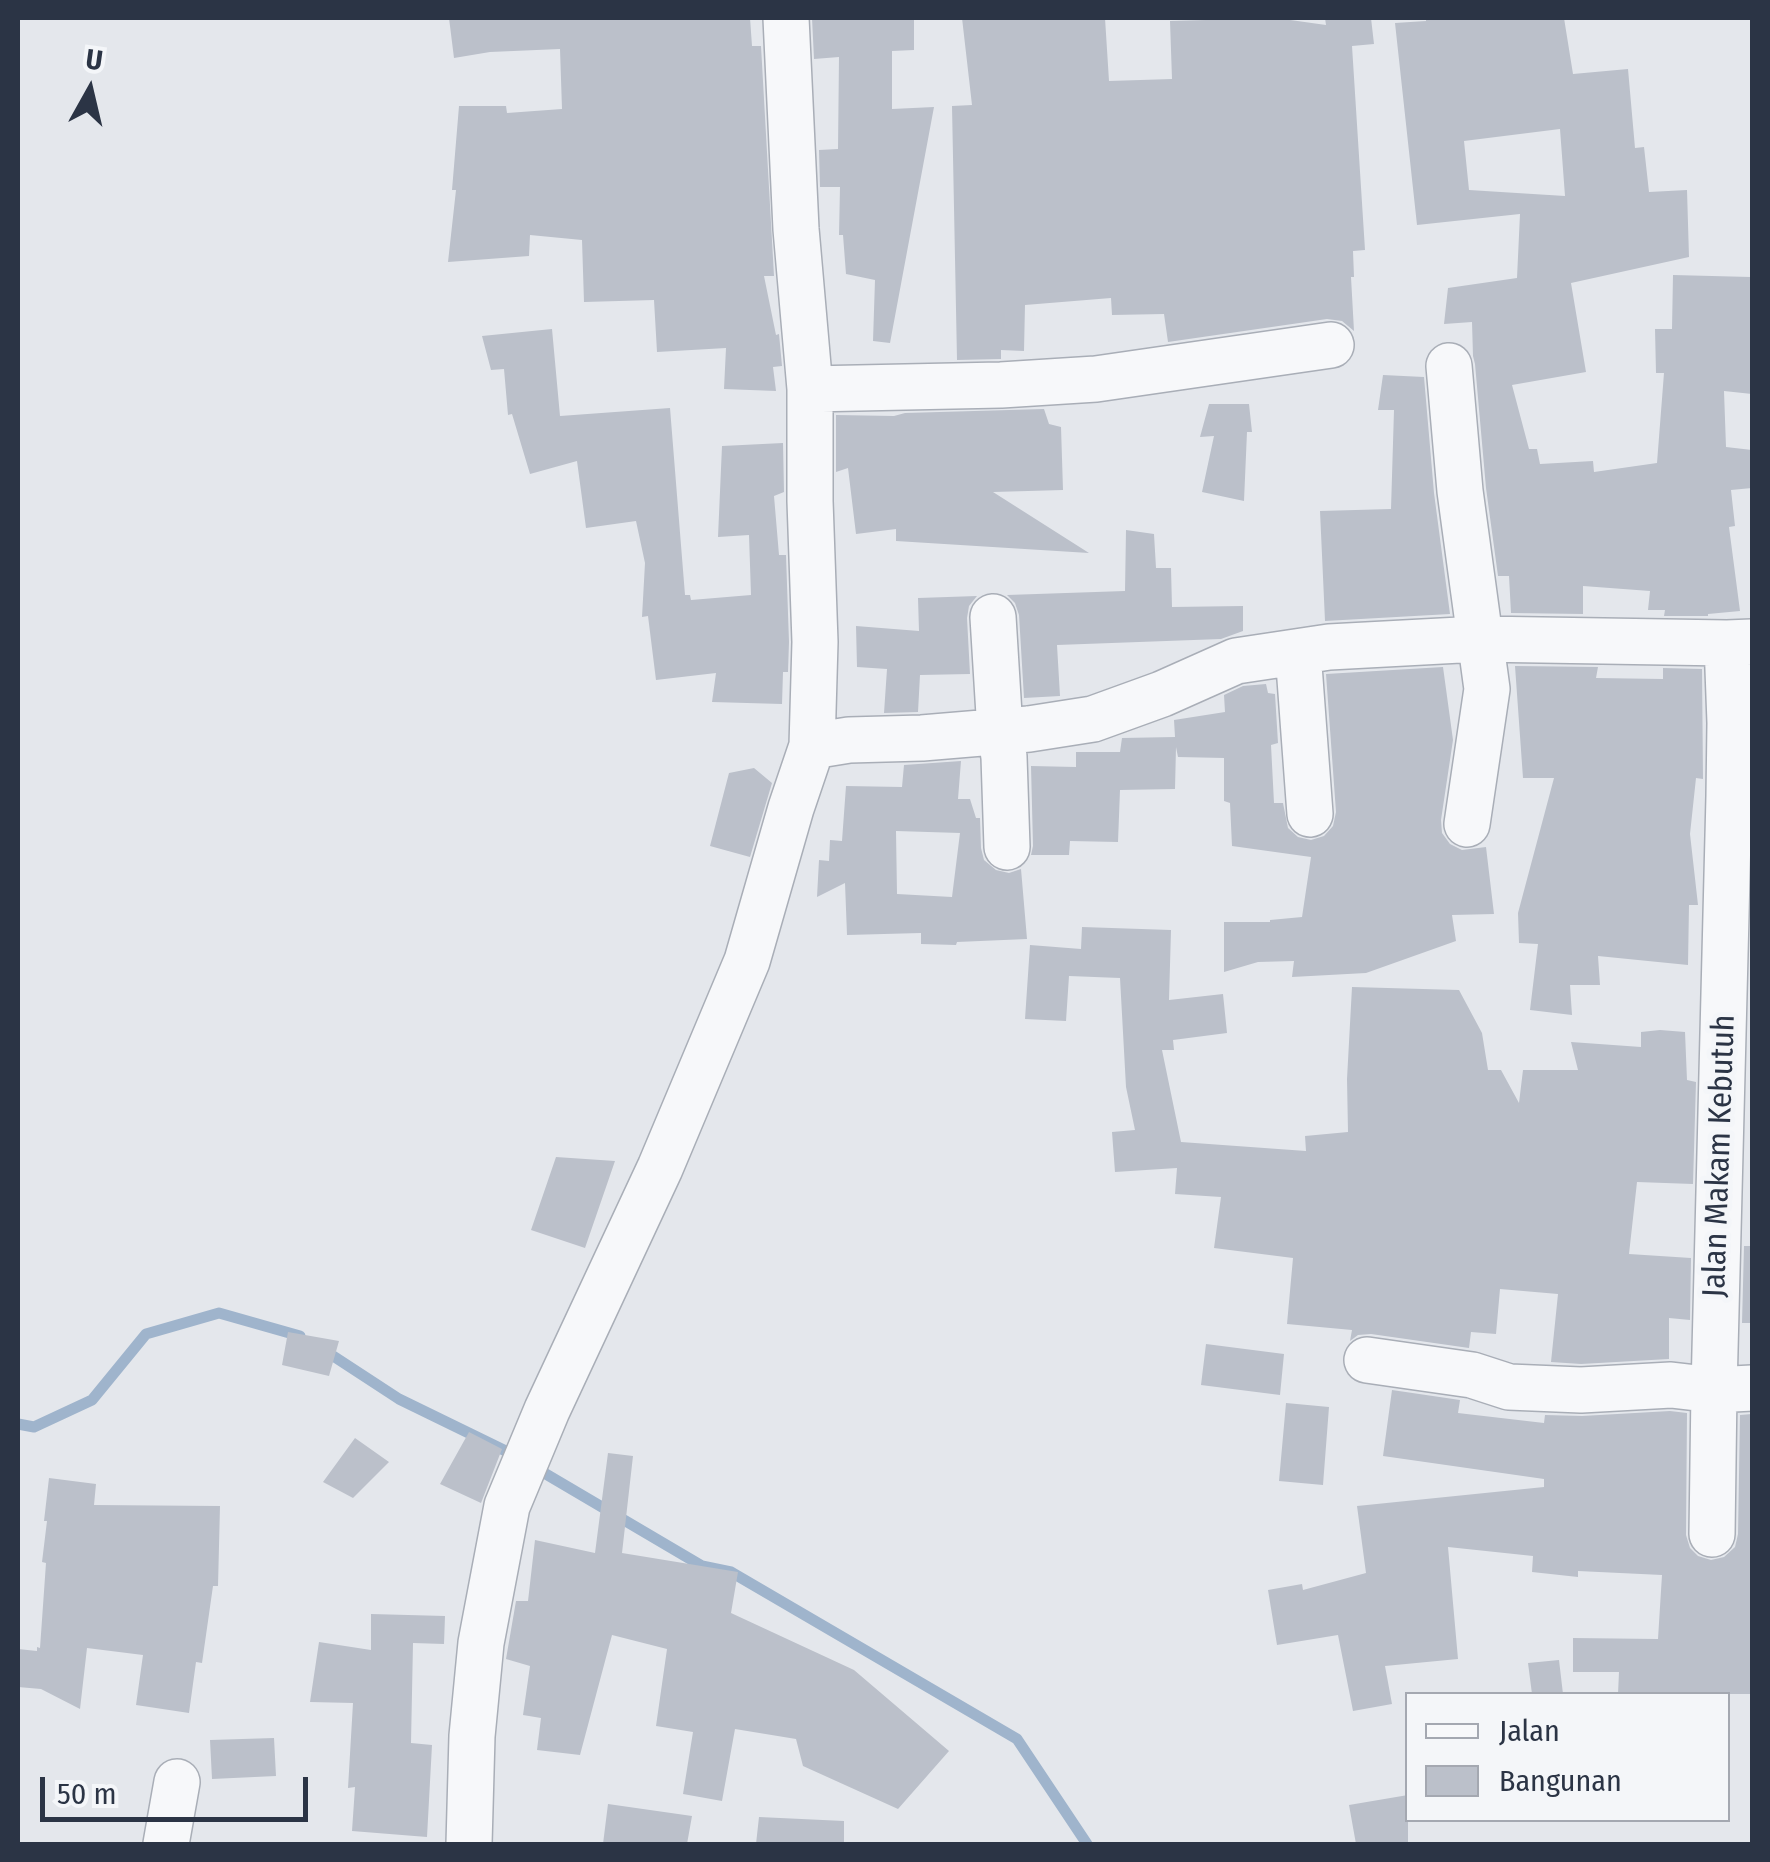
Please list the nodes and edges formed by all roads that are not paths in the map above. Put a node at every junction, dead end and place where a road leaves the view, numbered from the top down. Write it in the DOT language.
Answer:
graph roads {
  1 [pos="786,18"];
  2 [pos="1331,345"];
  3 [pos="1450,366"];
  4 [pos="810,389"];
  5 [pos="993,617"];
  6 [pos="1478,639"];
  7 [pos="1740,642"];
  8 [pos="1298,652"];
  9 [pos="1000,731"];
  10 [pos="812,746"];
  11 [pos="1310,814"];
  12 [pos="1467,824"];
  13 [pos="1006,848"];
  14 [pos="1367,1360"];
  15 [pos="1733,1389"];
  16 [pos="1712,1534"];
  17 [pos="177,1782"];
  18 [pos="166,1844"];
  19 [pos="469,1844"];
  1 -- 4 [label="street"];
  2 -- 4 [label="street"];
  3 -- 6 [label="street"];
  4 -- 10 [label="street"];
  5 -- 9 [label="street"];
  6 -- 7 [label="street"];
  6 -- 8 [label="street"];
  6 -- 12 [label="street"];
  7 -- 15 [label="street, Jalan Makam Kebutuh"];
  8 -- 9 [label="street"];
  8 -- 11 [label="street"];
  9 -- 10 [label="street"];
  9 -- 13 [label="street"];
  10 -- 19 [label="street"];
  14 -- 15 [label="street"];
  15 -- 16 [label="street, Jalan Makam Kebutuh"];
  17 -- 18 [label="street"];
}
